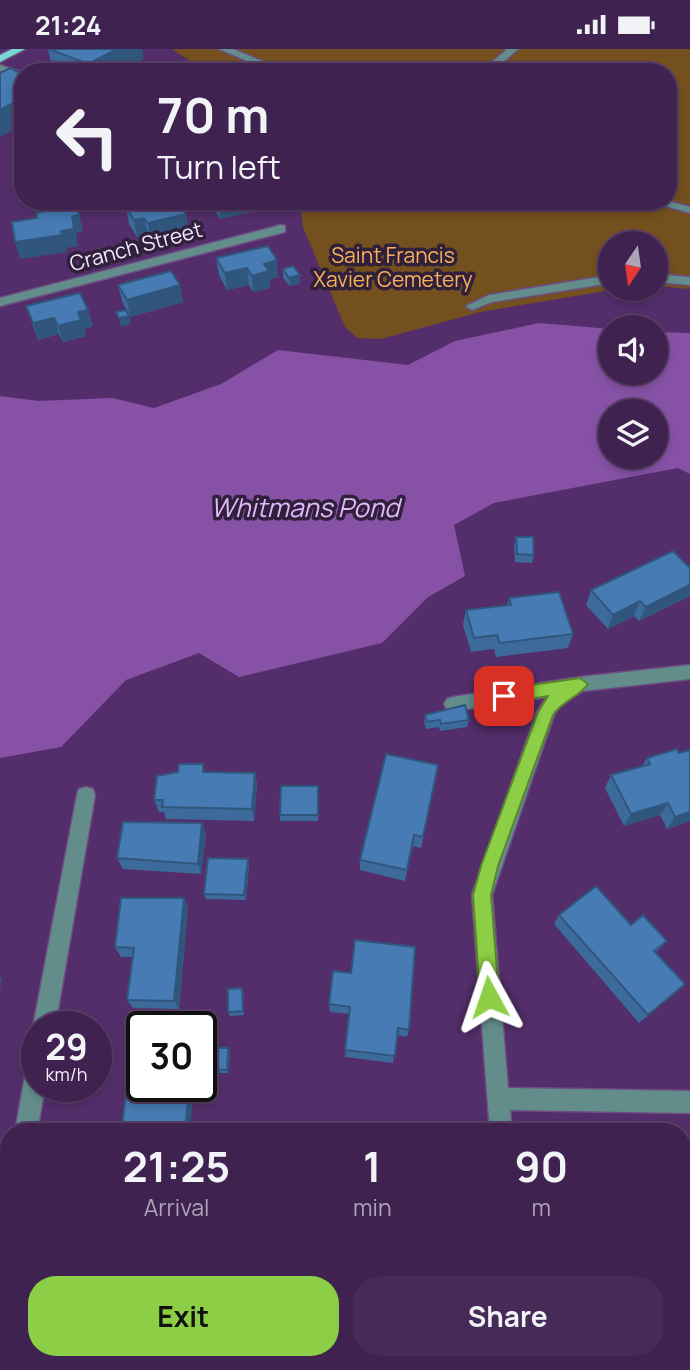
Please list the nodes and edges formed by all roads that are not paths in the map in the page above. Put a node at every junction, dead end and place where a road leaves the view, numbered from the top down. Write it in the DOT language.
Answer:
graph roads {
  1 [pos="20,49"];
  2 [pos="224,49"];
  3 [pos="513,49"];
  4 [pos="0,59"];
  5 [pos="260,63"];
  6 [pos="497,63"];
  7 [pos="281,229"];
  8 [pos="668,279"];
  9 [pos="598,281"];
  10 [pos="690,281"];
  11 [pos="0,302"];
  12 [pos="472,306"];
  13 [pos="690,672"];
  14 [pos="580,684"];
  15 [pos="453,704"];
  16 [pos="86,795"];
  17 [pos="47,1011"];
  18 [pos="499,1099"];
  19 [pos="31,1102"];
  20 [pos="690,1102"];
  21 [pos="28,1123"];
  22 [pos="500,1123"];
  1 -- 4 [label="main road"];
  2 -- 5 [label="street"];
  3 -- 6 [label="street"];
  7 -- 11 [label="street, Cranch Street"];
  8 -- 10 [label="street"];
  9 -- 12 [label="street"];
  13 -- 14 [label="street"];
  14 -- 15 [label="street"];
  14 -- 18 [label="street"];
  16 -- 17 [label="street"];
  18 -- 20 [label="street"];
  18 -- 22 [label="street"];
  19 -- 21 [label="street"];
}
